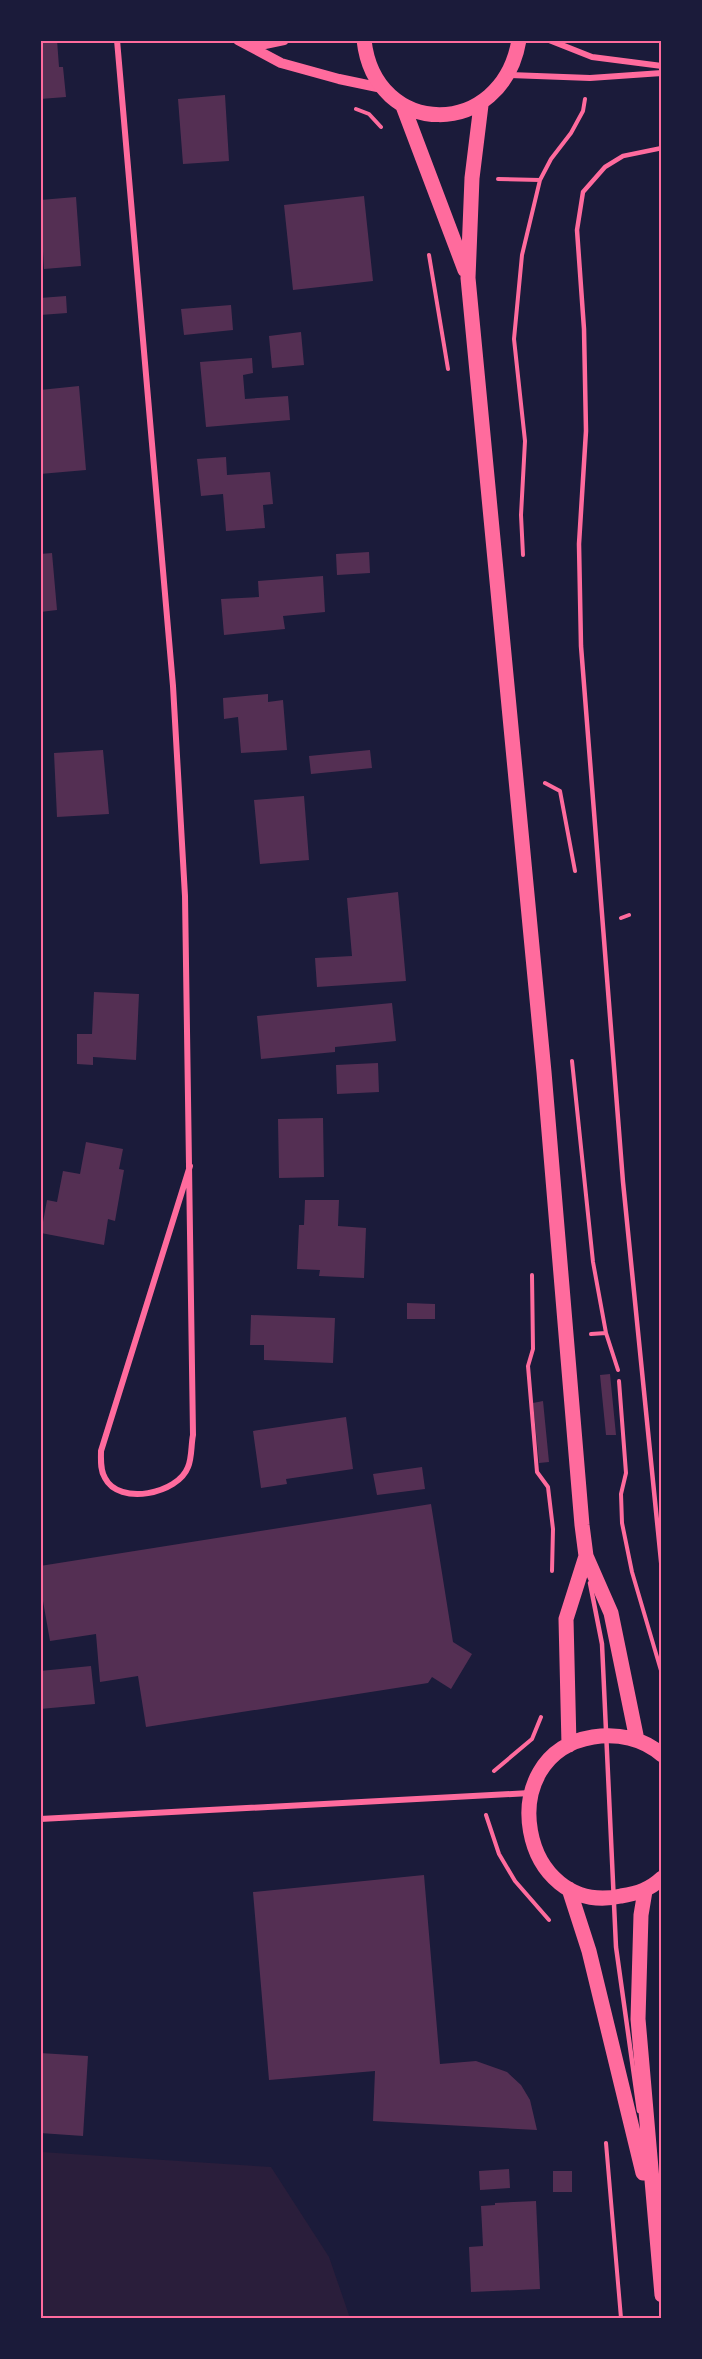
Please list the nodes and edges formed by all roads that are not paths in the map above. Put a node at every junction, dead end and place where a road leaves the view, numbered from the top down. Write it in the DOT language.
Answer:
graph roads {
  1 [pos="117,40"];
  2 [pos="238,40"];
  3 [pos="284,40"];
  4 [pos="364,40"];
  5 [pos="519,40"];
  6 [pos="549,40"];
  7 [pos="251,46"];
  8 [pos="662,66"];
  9 [pos="662,73"];
  10 [pos="510,75"];
  11 [pos="382,88"];
  12 [pos="481,105"];
  13 [pos="403,106"];
  14 [pos="662,148"];
  15 [pos="468,278"];
  16 [pos="190,1166"];
  17 [pos="585,1556"];
  18 [pos="662,1571"];
  19 [pos="606,1735"];
  20 [pos="637,1740"];
  21 [pos="569,1745"];
  22 [pos="662,1755"];
  23 [pos="530,1794"];
  24 [pos="40,1819"];
  25 [pos="662,1878"];
  26 [pos="569,1888"];
  27 [pos="645,1891"];
  28 [pos="611,1898"];
  29 [pos="654,2221"];
  30 [pos="662,2295"];
  1 -- 16 [label="street"];
  2 -- 7 [label="street"];
  3 -- 7 [label="street"];
  4 -- 11 [label="main road"];
  5 -- 10 [label="main road"];
  6 -- 8 [label="street"];
  7 -- 11 [label="street"];
  9 -- 10 [label="street"];
  10 -- 12 [label="main road"];
  11 -- 13 [label="main road"];
  12 -- 13 [label="main road"];
  12 -- 15 [label="main road"];
  13 -- 15 [label="main road"];
  14 -- 18 [label="lane"];
  15 -- 17 [label="main road"];
  16 -- 16 [label="street"];
  17 -- 19 [label="lane"];
  17 -- 20 [label="main road"];
  17 -- 21 [label="main road"];
  19 -- 20 [label="main road"];
  19 -- 21 [label="main road"];
  19 -- 28 [label="lane"];
  20 -- 22 [label="main road"];
  21 -- 23 [label="main road"];
  23 -- 24 [label="street"];
  23 -- 26 [label="main road"];
  25 -- 27 [label="main road"];
  26 -- 28 [label="main road"];
  26 -- 29 [label="main road"];
  27 -- 28 [label="main road"];
  27 -- 29 [label="main road"];
  28 -- 29 [label="lane"];
  29 -- 30 [label="main road"];
}
